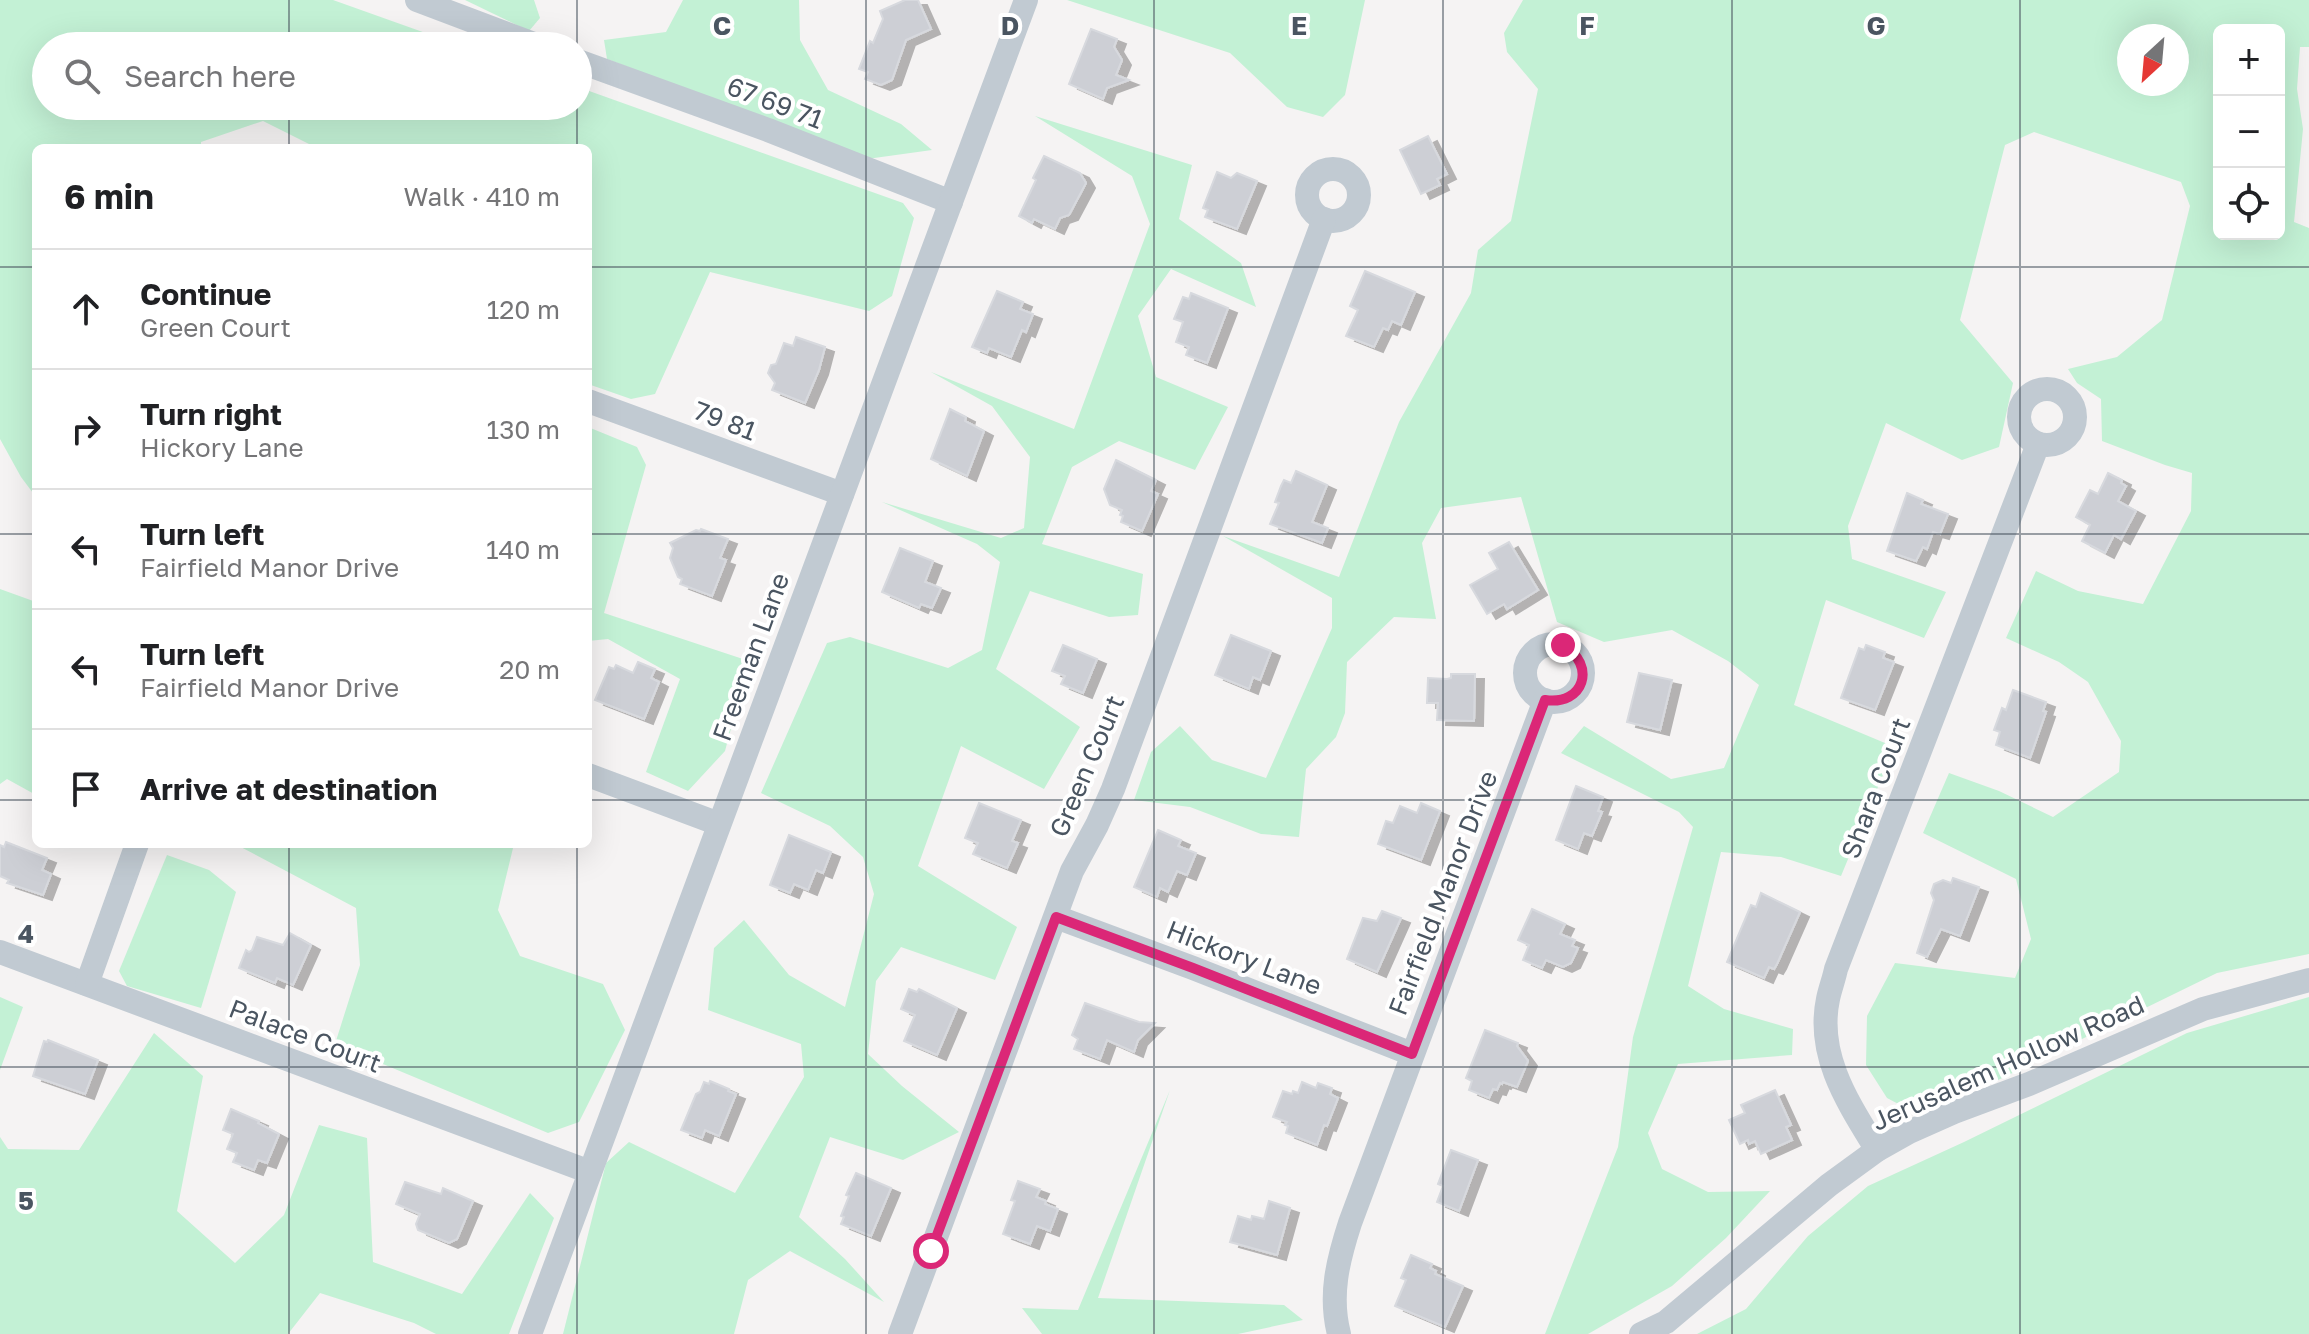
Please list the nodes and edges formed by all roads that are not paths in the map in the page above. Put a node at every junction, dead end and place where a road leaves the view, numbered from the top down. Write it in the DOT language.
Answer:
graph roads {
  1 [pos="417,0"];
  2 [pos="1026,0"];
  3 [pos="502,32"];
  4 [pos="592,66"];
  5 [pos="951,202"];
  6 [pos="1324,219"];
  7 [pos="592,402"];
  8 [pos="2038,444"];
  9 [pos="842,494"];
  10 [pos="1545,700"];
  11 [pos="592,776"];
  12 [pos="719,824"];
  13 [pos="136,848"];
  14 [pos="1056,917"];
  15 [pos="0,952"];
  16 [pos="2309,980"];
  17 [pos="87,984"];
  18 [pos="1412,1054"];
  19 [pos="1877,1150"];
  20 [pos="590,1172"];
  21 [pos="530,1334"];
  22 [pos="900,1334"];
  23 [pos="1339,1334"];
  24 [pos="1641,1334"];
  1 -- 3 [label="street"];
  2 -- 5 [label="street, Freeman Lane"];
  4 -- 5 [label="street, 67 69 71"];
  5 -- 9 [label="street, Freeman Lane"];
  6 -- 14 [label="street, Green Court"];
  7 -- 9 [label="street, 79 81"];
  8 -- 19 [label="street, Shara Court"];
  9 -- 12 [label="street, Freeman Lane"];
  10 -- 18 [label="street, Fairfield Manor Drive"];
  11 -- 12 [label="street"];
  12 -- 20 [label="street, Freeman Lane"];
  13 -- 17 [label="street"];
  14 -- 18 [label="street, Hickory Lane"];
  14 -- 22 [label="street, Green Court"];
  15 -- 17 [label="street, Palace Court"];
  16 -- 19 [label="street, Jerusalem Hollow Road"];
  17 -- 20 [label="street, Palace Court"];
  18 -- 23 [label="street, Fairfield Manor Drive"];
  19 -- 24 [label="street, Jerusalem Hollow Road"];
  20 -- 21 [label="street, Freeman Lane"];
}
